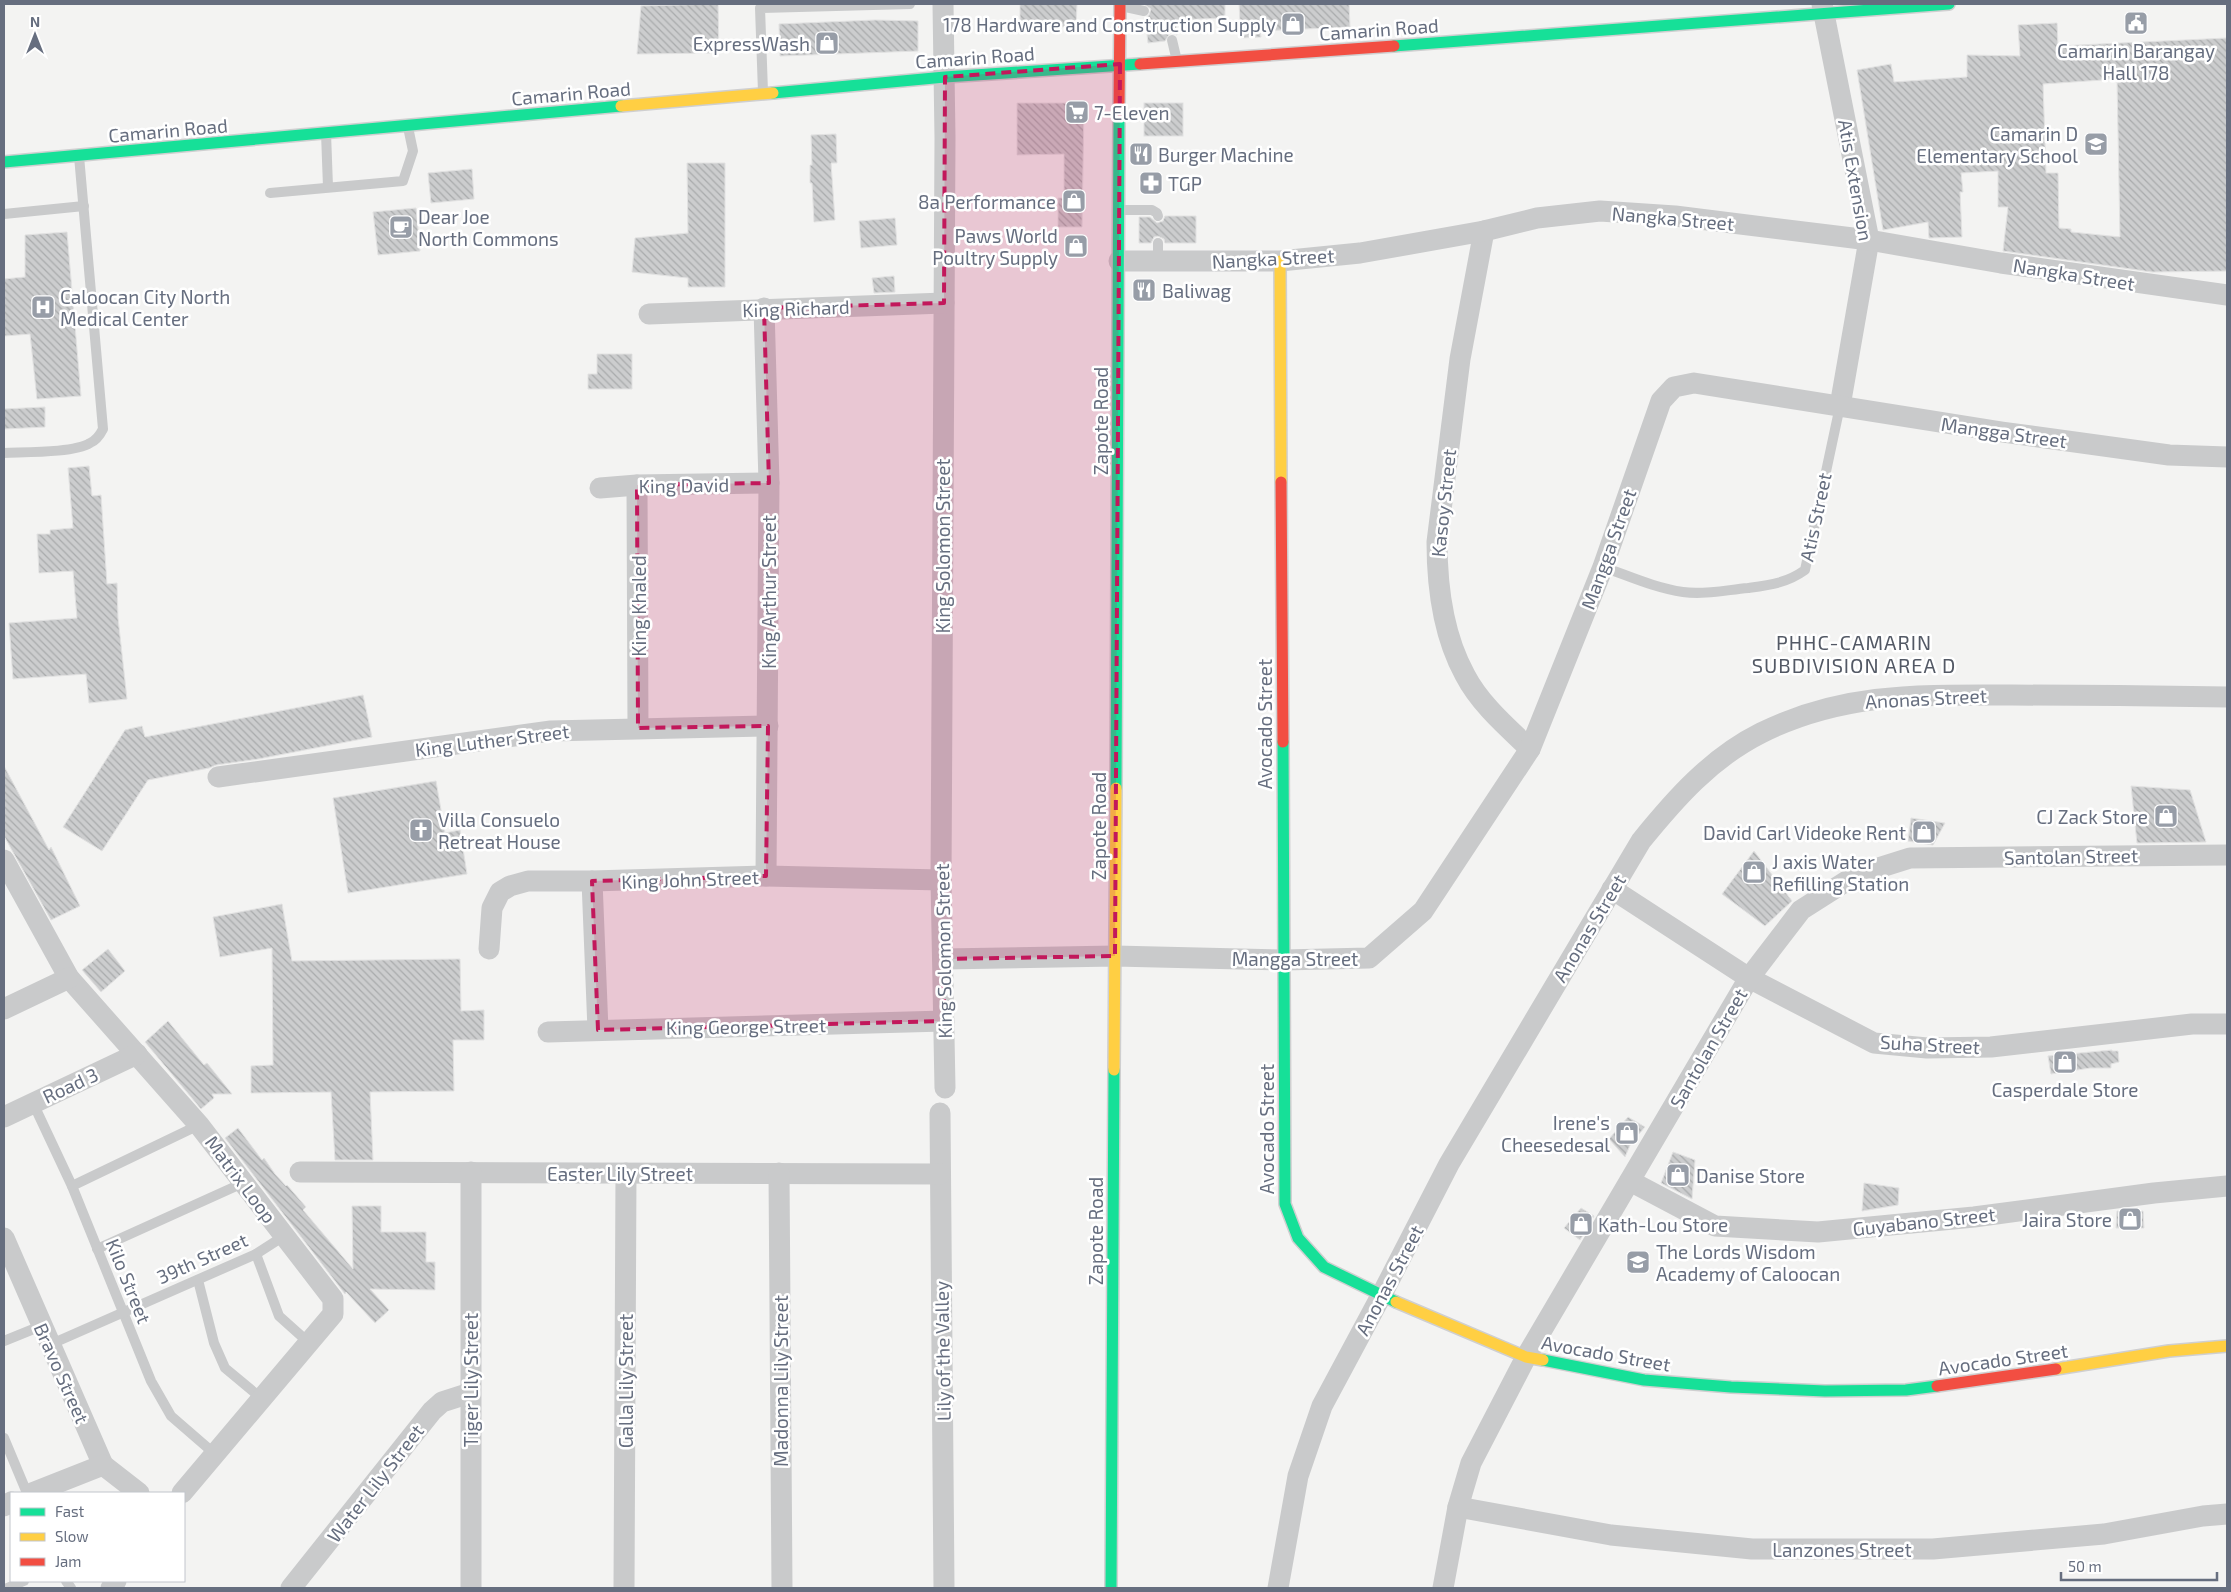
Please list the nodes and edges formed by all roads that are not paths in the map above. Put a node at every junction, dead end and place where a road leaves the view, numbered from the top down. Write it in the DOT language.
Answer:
graph roads {
  1 [pos="910,4"];
  2 [pos="943,4"];
  3 [pos="1949,4"];
  4 [pos="1120,5"];
  5 [pos="1824,9"];
  6 [pos="1144,11"];
  7 [pos="1172,40"];
  8 [pos="1177,62"];
  9 [pos="1120,64"];
  10 [pos="944,77"];
  11 [pos="763,93"];
  12 [pos="408,126"];
  13 [pos="326,133"];
  14 [pos="79,155"];
  15 [pos="4,162"];
  16 [pos="328,188"];
  17 [pos="270,193"];
  18 [pos="84,206"];
  19 [pos="1118,210"];
  20 [pos="4,214"];
  21 [pos="1158,216"];
  22 [pos="1484,231"];
  23 [pos="1869,240"];
  24 [pos="1119,261"];
  25 [pos="1280,261"];
  26 [pos="2227,295"];
  27 [pos="944,303"];
  28 [pos="764,308"];
  29 [pos="649,314"];
  30 [pos="1840,406"];
  31 [pos="4,453"];
  32 [pos="2227,457"];
  33 [pos="769,483"];
  34 [pos="637,485"];
  35 [pos="600,488"];
  36 [pos="1603,566"];
  37 [pos="2227,697"];
  38 [pos="768,726"];
  39 [pos="638,728"];
  40 [pos="1530,750"];
  41 [pos="218,777"];
  42 [pos="2227,855"];
  43 [pos="4,860"];
  44 [pos="766,876"];
  45 [pos="941,880"];
  46 [pos="592,882"];
  47 [pos="1612,889"];
  48 [pos="488,949"];
  49 [pos="1114,956"];
  50 [pos="942,959"];
  51 [pos="1282,960"];
  52 [pos="69,978"];
  53 [pos="1749,978"];
  54 [pos="4,1009"];
  55 [pos="944,1021"];
  56 [pos="2227,1024"];
  57 [pos="598,1030"];
  58 [pos="548,1032"];
  59 [pos="137,1054"];
  60 [pos="944,1088"];
  61 [pos="33,1103"];
  62 [pos="940,1113"];
  63 [pos="4,1117"];
  64 [pos="200,1125"];
  65 [pos="300,1172"];
  66 [pos="471,1172"];
  67 [pos="626,1173"];
  68 [pos="779,1173"];
  69 [pos="940,1174"];
  70 [pos="1630,1181"];
  71 [pos="243,1183"];
  72 [pos="72,1186"];
  73 [pos="2227,1186"];
  74 [pos="284,1236"];
  75 [pos="4,1238"];
  76 [pos="97,1250"];
  77 [pos="256,1254"];
  78 [pos="198,1280"];
  79 [pos="1382,1296"];
  80 [pos="122,1313"];
  81 [pos="40,1326"];
  82 [pos="4,1341"];
  83 [pos="308,1342"];
  84 [pos="49,1345"];
  85 [pos="2227,1346"];
  86 [pos="1526,1357"];
  87 [pos="470,1393"];
  88 [pos="260,1398"];
  89 [pos="4,1438"];
  90 [pos="216,1455"];
  91 [pos="103,1465"];
  92 [pos="28,1492"];
  93 [pos="35,1492"];
  94 [pos="138,1492"];
  95 [pos="183,1492"];
  96 [pos="1458,1507"];
  97 [pos="2227,1514"];
  98 [pos="21,1582"];
  99 [pos="6,1588"];
  100 [pos="291,1588"];
  101 [pos="471,1588"];
  102 [pos="624,1588"];
  103 [pos="782,1588"];
  104 [pos="944,1588"];
  105 [pos="1111,1588"];
  106 [pos="1278,1588"];
  107 [pos="1443,1588"];
  1 -- 11 [label="lane"];
  2 -- 10 [label="street, King Solomon Street"];
  3 -- 5 [label="main road, Camarin Road"];
  4 -- 6 [label="lane"];
  4 -- 9 [label="main road, Zapote Road"];
  5 -- 8 [label="main road, Camarin Road"];
  5 -- 23 [label="street, Atis Extension"];
  7 -- 8 [label="lane"];
  8 -- 9 [label="main road, Camarin Road"];
  9 -- 10 [label="main road, Camarin Road"];
  9 -- 19 [label="main road, Zapote Road"];
  10 -- 11 [label="main road, Camarin Road"];
  10 -- 27 [label="street, King Solomon Street"];
  11 -- 12 [label="main road, Camarin Road"];
  12 -- 13 [label="main road, Camarin Road"];
  12 -- 16 [label="lane"];
  13 -- 14 [label="main road, Camarin Road"];
  13 -- 16 [label="lane"];
  14 -- 15 [label="main road, Camarin Road"];
  14 -- 18 [label="lane"];
  16 -- 17 [label="lane"];
  18 -- 20 [label="lane"];
  18 -- 31 [label="lane"];
  19 -- 21 [label="lane"];
  19 -- 24 [label="main road, Zapote Road"];
  22 -- 23 [label="street, Nangka Street"];
  22 -- 25 [label="street, Nangka Street"];
  22 -- 40 [label="street, Kasoy Street"];
  23 -- 26 [label="street, Nangka Street"];
  23 -- 30 [label="street, Atis Extension"];
  24 -- 25 [label="street, Nangka Street"];
  24 -- 49 [label="main road, Zapote Road"];
  25 -- 51 [label="main road, Avocado Street"];
  27 -- 28 [label="street, King Richard"];
  27 -- 45 [label="street, King Solomon Street"];
  28 -- 29 [label="street, King Richard"];
  28 -- 33 [label="street, King Arthur Street"];
  30 -- 32 [label="street, Mangga Street"];
  30 -- 36 [label="street, Mangga Street"];
  30 -- 36 [label="lane, Atis Street"];
  33 -- 34 [label="street, King David"];
  33 -- 38 [label="street, King Arthur Street"];
  34 -- 35 [label="street, King David"];
  34 -- 39 [label="street, King Khaled"];
  36 -- 40 [label="street, Mangga Street"];
  37 -- 47 [label="street, Anonas Street"];
  38 -- 39 [label="street, King Luther Street"];
  38 -- 44 [label="street, King Arthur Street"];
  39 -- 41 [label="street, King Luther Street"];
  40 -- 51 [label="street, Mangga Street"];
  42 -- 53 [label="street, Santolan Street"];
  43 -- 52 [label="street, Matrix Loop"];
  44 -- 45 [label="street, King John Street"];
  44 -- 46 [label="street, King John Street"];
  45 -- 50 [label="street, King Solomon Street"];
  46 -- 48 [label="street, King John Street"];
  46 -- 57 [label="street"];
  47 -- 53 [label="street, Suha Street"];
  47 -- 79 [label="street, Anonas Street"];
  49 -- 50 [label="street, Mangga Street"];
  49 -- 51 [label="street, Mangga Street"];
  49 -- 105 [label="main road, Zapote Road"];
  50 -- 55 [label="street, King Solomon Street"];
  51 -- 79 [label="main road, Avocado Street"];
  52 -- 54 [label="street"];
  52 -- 59 [label="street, Matrix Loop"];
  53 -- 56 [label="street, Suha Street"];
  53 -- 70 [label="street, Santolan Street"];
  55 -- 57 [label="street, King George Street"];
  55 -- 60 [label="street, King Solomon Street"];
  57 -- 58 [label="street, King George Street"];
  59 -- 61 [label="street, Road 3"];
  59 -- 64 [label="street, Matrix Loop"];
  61 -- 63 [label="street, Road 3"];
  61 -- 72 [label="lane, Kilo Street"];
  62 -- 69 [label="street, Lily of the Valley"];
  64 -- 71 [label="street, Matrix Loop"];
  64 -- 72 [label="lane"];
  65 -- 66 [label="street, Easter Lily Street"];
  66 -- 67 [label="street, Easter Lily Street"];
  66 -- 87 [label="street, Tiger Lily Street"];
  67 -- 68 [label="street, Easter Lily Street"];
  67 -- 102 [label="street, Galla Lily Street"];
  68 -- 69 [label="street, Easter Lily Street"];
  68 -- 103 [label="street, Madonna Lily Street"];
  69 -- 104 [label="street, Lily of the Valley"];
  70 -- 73 [label="street, Guyabano Street"];
  70 -- 86 [label="street, Santolan Street"];
  71 -- 74 [label="street, Matrix Loop"];
  71 -- 76 [label="lane"];
  72 -- 76 [label="lane, Kilo Street"];
  74 -- 77 [label="lane, 39th Street"];
  74 -- 83 [label="street, Matrix Loop"];
  75 -- 81 [label="street, Bravo Street"];
  76 -- 80 [label="lane, Kilo Street"];
  77 -- 78 [label="lane, 39th Street"];
  77 -- 83 [label="lane"];
  78 -- 80 [label="lane, 39th Street"];
  78 -- 88 [label="lane"];
  79 -- 86 [label="main road, Avocado Street"];
  79 -- 106 [label="street, Anonas Street"];
  80 -- 84 [label="lane, 39th Street"];
  80 -- 90 [label="lane, Kilo Street"];
  81 -- 82 [label="lane"];
  81 -- 84 [label="street, Bravo Street"];
  83 -- 88 [label="street, Matrix Loop"];
  84 -- 91 [label="street, Bravo Street"];
  85 -- 86 [label="main road, Avocado Street"];
  86 -- 96 [label="street, Santolan Street"];
  87 -- 100 [label="street, Water Lily Street"];
  87 -- 101 [label="street, Tiger Lily Street"];
  88 -- 90 [label="street, Matrix Loop"];
  89 -- 92 [label="lane"];
  90 -- 95 [label="street, Matrix Loop"];
  91 -- 93 [label="street"];
  91 -- 94 [label="street, Bravo Street"];
  96 -- 97 [label="street, Lanzones Street"];
  96 -- 107 [label="street, Santolan Street"];
  98 -- 99 [label="lane"];
}
